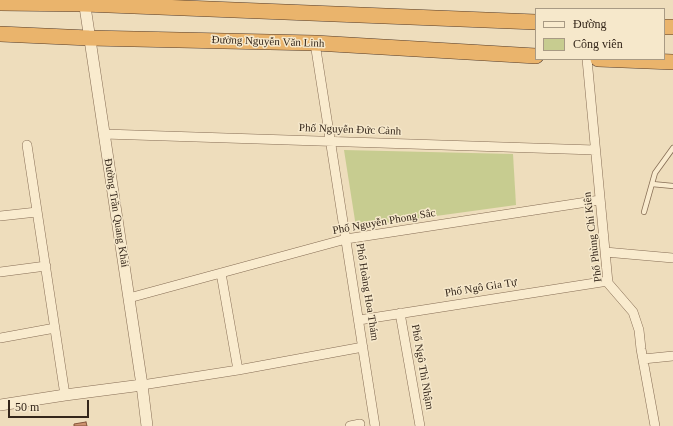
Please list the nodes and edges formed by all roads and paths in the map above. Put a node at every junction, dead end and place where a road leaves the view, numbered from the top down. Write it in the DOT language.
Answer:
graph roads {
  1 [pos="84,2"];
  2 [pos="0,3"];
  3 [pos="140,3"];
  4 [pos="535,22"];
  5 [pos="0,34"];
  6 [pos="90,38"];
  7 [pos="315,43"];
  8 [pos="535,56"];
  9 [pos="587,60"];
  10 [pos="623,60"];
  11 [pos="673,62"];
  12 [pos="104,134"];
  13 [pos="331,142"];
  14 [pos="27,145"];
  15 [pos="673,148"];
  16 [pos="595,150"];
  17 [pos="652,184"];
  18 [pos="673,186"];
  19 [pos="600,200"];
  20 [pos="37,212"];
  21 [pos="644,212"];
  22 [pos="0,216"];
  23 [pos="346,239"];
  24 [pos="605,252"];
  25 [pos="673,258"];
  26 [pos="46,266"];
  27 [pos="0,272"];
  28 [pos="221,273"];
  29 [pos="608,281"];
  30 [pos="129,298"];
  31 [pos="400,313"];
  32 [pos="359,320"];
  33 [pos="55,328"];
  34 [pos="0,338"];
  35 [pos="363,347"];
  36 [pos="673,356"];
  37 [pos="643,359"];
  38 [pos="238,370"];
  39 [pos="142,385"];
  40 [pos="66,395"];
  41 [pos="0,405"];
  42 [pos="360,424"];
  43 [pos="147,426"];
  44 [pos="350,426"];
  45 [pos="375,426"];
  46 [pos="420,426"];
  47 [pos="655,426"];
  1 -- 2 [label="highway"];
  1 -- 3 [label="highway"];
  1 -- 6 [label="street, Đường Trần Quang Khải"];
  3 -- 4 [label="highway"];
  5 -- 6 [label="highway, Đường Nguyễn Văn Linh"];
  6 -- 7 [label="highway, Đường Nguyễn Văn Linh"];
  6 -- 12 [label="street, Đường Trần Quang Khải"];
  7 -- 8 [label="highway, Đường Nguyễn Văn Linh"];
  7 -- 13 [label="street, Phố Hoàng Hoa Thám"];
  9 -- 16 [label="street, Phố Phùng Chí Kiên"];
  10 -- 11 [label="highway"];
  12 -- 13 [label="street, Phố Nguyễn Đức Cảnh"];
  12 -- 30 [label="street, Đường Trần Quang Khải"];
  13 -- 16 [label="street, Phố Nguyễn Đức Cảnh"];
  13 -- 23 [label="street, Phố Hoàng Hoa Thám"];
  14 -- 20 [label="street"];
  15 -- 17 [label="lane"];
  16 -- 19 [label="street, Phố Phùng Chí Kiên"];
  17 -- 18 [label="lane"];
  17 -- 21 [label="lane"];
  19 -- 23 [label="street, Phố Nguyễn Phong Sắc"];
  19 -- 24 [label="street, Phố Phùng Chí Kiên"];
  20 -- 22 [label="street"];
  20 -- 26 [label="street"];
  23 -- 28 [label="street, Phố Nguyễn Phong Sắc"];
  23 -- 32 [label="street, Phố Hoàng Hoa Thám"];
  24 -- 25 [label="street"];
  24 -- 29 [label="street, Phố Phùng Chí Kiên"];
  26 -- 27 [label="street"];
  26 -- 33 [label="street"];
  28 -- 30 [label="street, Phố Nguyễn Phong Sắc"];
  28 -- 38 [label="street"];
  29 -- 31 [label="street, Phố Ngô Gia Tự"];
  29 -- 37 [label="street, Phố Phùng Chí Kiên"];
  30 -- 39 [label="street, Đường Trần Quang Khải"];
  31 -- 32 [label="street, Phố Ngô Gia Tự"];
  31 -- 46 [label="street, Phố Ngô Thì Nhậm"];
  32 -- 35 [label="street, Phố Hoàng Hoa Thám"];
  33 -- 34 [label="street"];
  33 -- 40 [label="street"];
  35 -- 38 [label="street"];
  35 -- 45 [label="street, Phố Hoàng Hoa Thám"];
  36 -- 37 [label="street"];
  37 -- 47 [label="street, Phố Phùng Chí Kiên"];
  38 -- 39 [label="street"];
  39 -- 40 [label="street"];
  39 -- 43 [label="street, Đường Trần Quang Khải"];
  40 -- 41 [label="street"];
  42 -- 44 [label="street"];
}
